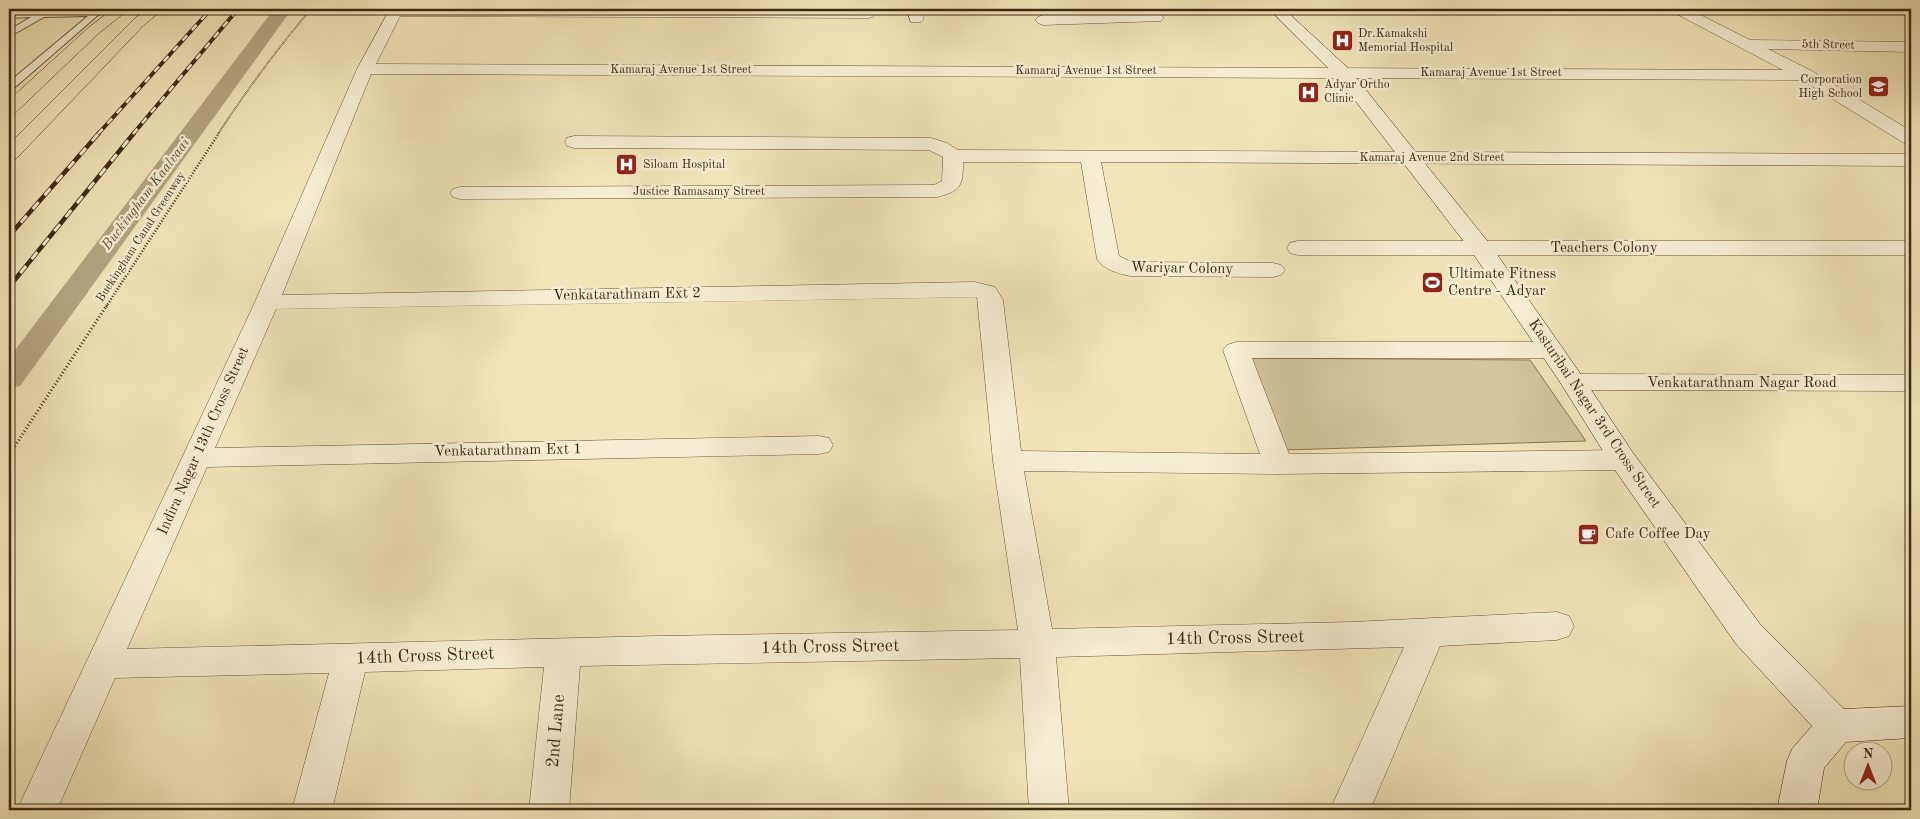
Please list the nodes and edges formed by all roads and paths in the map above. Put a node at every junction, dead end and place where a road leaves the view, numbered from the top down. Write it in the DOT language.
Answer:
graph roads {
  1 [pos="51,9"];
  2 [pos="122,9"];
  3 [pos="156,9"];
  4 [pos="311,9"];
  5 [pos="1276,9"];
  6 [pos="1678,9"];
  7 [pos="396,10"];
  8 [pos="511,10"];
  9 [pos="98,11"];
  10 [pos="830,11"];
  11 [pos="1152,13"];
  12 [pos="41,14"];
  13 [pos="868,14"];
  14 [pos="9,15"];
  15 [pos="1043,20"];
  16 [pos="9,24"];
  17 [pos="25,24"];
  18 [pos="1165,31"];
  19 [pos="9,34"];
  20 [pos="1745,44"];
  21 [pos="1911,46"];
  22 [pos="365,69"];
  23 [pos="1343,72"];
  24 [pos="1806,75"];
  25 [pos="9,87"];
  26 [pos="9,109"];
  27 [pos="1911,139"];
  28 [pos="574,142"];
  29 [pos="9,155"];
  30 [pos="953,156"];
  31 [pos="1090,157"];
  32 [pos="1409,158"];
  33 [pos="1911,160"];
  34 [pos="460,193"];
  35 [pos="1298,248"];
  36 [pos="1482,248"];
  37 [pos="1911,248"];
  38 [pos="1273,270"];
  39 [pos="266,302"];
  40 [pos="1551,350"];
  41 [pos="1573,382"];
  42 [pos="1911,383"];
  43 [pos="819,445"];
  44 [pos="9,455"];
  45 [pos="197,458"];
  46 [pos="1623,460"];
  47 [pos="1008,461"];
  48 [pos="1278,464"];
  49 [pos="1557,626"];
  50 [pos="1428,633"];
  51 [pos="1037,643"];
  52 [pos="563,652"];
  53 [pos="350,659"];
  54 [pos="102,664"];
  55 [pos="1911,722"];
  56 [pos="1836,726"];
  57 [pos="37,810"];
  58 [pos="312,810"];
  59 [pos="549,810"];
  60 [pos="1049,810"];
  61 [pos="1350,810"];
  62 [pos="1797,810"];
  1 -- 12 [label="lane"];
  2 -- 26 [label="main road"];
  3 -- 29 [label="main road"];
  4 -- 44 [label="path, Buckingham Canal Greenway"];
  5 -- 23 [label="street, Kasturibai Nagar 3rd Cross Street"];
  6 -- 20 [label="street"];
  7 -- 8 [label="street"];
  7 -- 22 [label="street, Indira Nagar 13th Cross Street"];
  8 -- 10 [label="street"];
  9 -- 12 [label="lane"];
  9 -- 25 [label="lane"];
  10 -- 13 [label="street"];
  11 -- 15 [label="street"];
  11 -- 18 [label="street"];
  12 -- 14 [label="lane"];
  12 -- 17 [label="lane"];
  16 -- 17 [label="lane"];
  17 -- 19 [label="lane"];
  20 -- 21 [label="street, 5th Street"];
  20 -- 24 [label="street"];
  22 -- 23 [label="street, Kamaraj Avenue 1st Street"];
  22 -- 39 [label="street, Indira Nagar 13th Cross Street"];
  23 -- 24 [label="street, Kamaraj Avenue 1st Street"];
  23 -- 32 [label="street, Kasturibai Nagar 3rd Cross Street"];
  24 -- 27 [label="street"];
  28 -- 30 [label="street"];
  30 -- 31 [label="street, Kamaraj Avenue 2nd Street"];
  30 -- 34 [label="street, Justice Ramasamy Street"];
  31 -- 32 [label="street, Kamaraj Avenue 2nd Street"];
  31 -- 38 [label="street, Wariyar Colony"];
  32 -- 33 [label="street, Kamaraj Avenue 2nd Street"];
  32 -- 36 [label="street, Kasturibai Nagar 3rd Cross Street"];
  35 -- 36 [label="street, Teachers Colony"];
  36 -- 37 [label="street, Teachers Colony"];
  36 -- 40 [label="street, Kasturibai Nagar 3rd Cross Street"];
  39 -- 45 [label="street, Indira Nagar 13th Cross Street"];
  39 -- 47 [label="street, Venkatarathnam Ext 2"];
  40 -- 41 [label="street, Kasturibai Nagar 3rd Cross Street"];
  40 -- 48 [label="street"];
  41 -- 42 [label="street, Venkatarathnam Nagar Road"];
  41 -- 46 [label="street, Kasturibai Nagar 3rd Cross Street"];
  43 -- 45 [label="street, Venkatarathnam Ext 1"];
  45 -- 54 [label="street, Indira Nagar 13th Cross Street"];
  46 -- 48 [label="street"];
  46 -- 56 [label="street, Kasturibai Nagar 3rd Cross Street"];
  47 -- 48 [label="street"];
  47 -- 51 [label="street"];
  49 -- 50 [label="street, 14th Cross Street"];
  50 -- 51 [label="street, 14th Cross Street"];
  50 -- 61 [label="street"];
  51 -- 52 [label="street, 14th Cross Street"];
  51 -- 60 [label="street"];
  52 -- 53 [label="street, 14th Cross Street"];
  52 -- 59 [label="street, 2nd Lane"];
  53 -- 54 [label="street, 14th Cross Street"];
  53 -- 58 [label="street"];
  54 -- 57 [label="street, Indira Nagar 13th Cross Street"];
  55 -- 56 [label="street"];
  56 -- 62 [label="street"];
}
